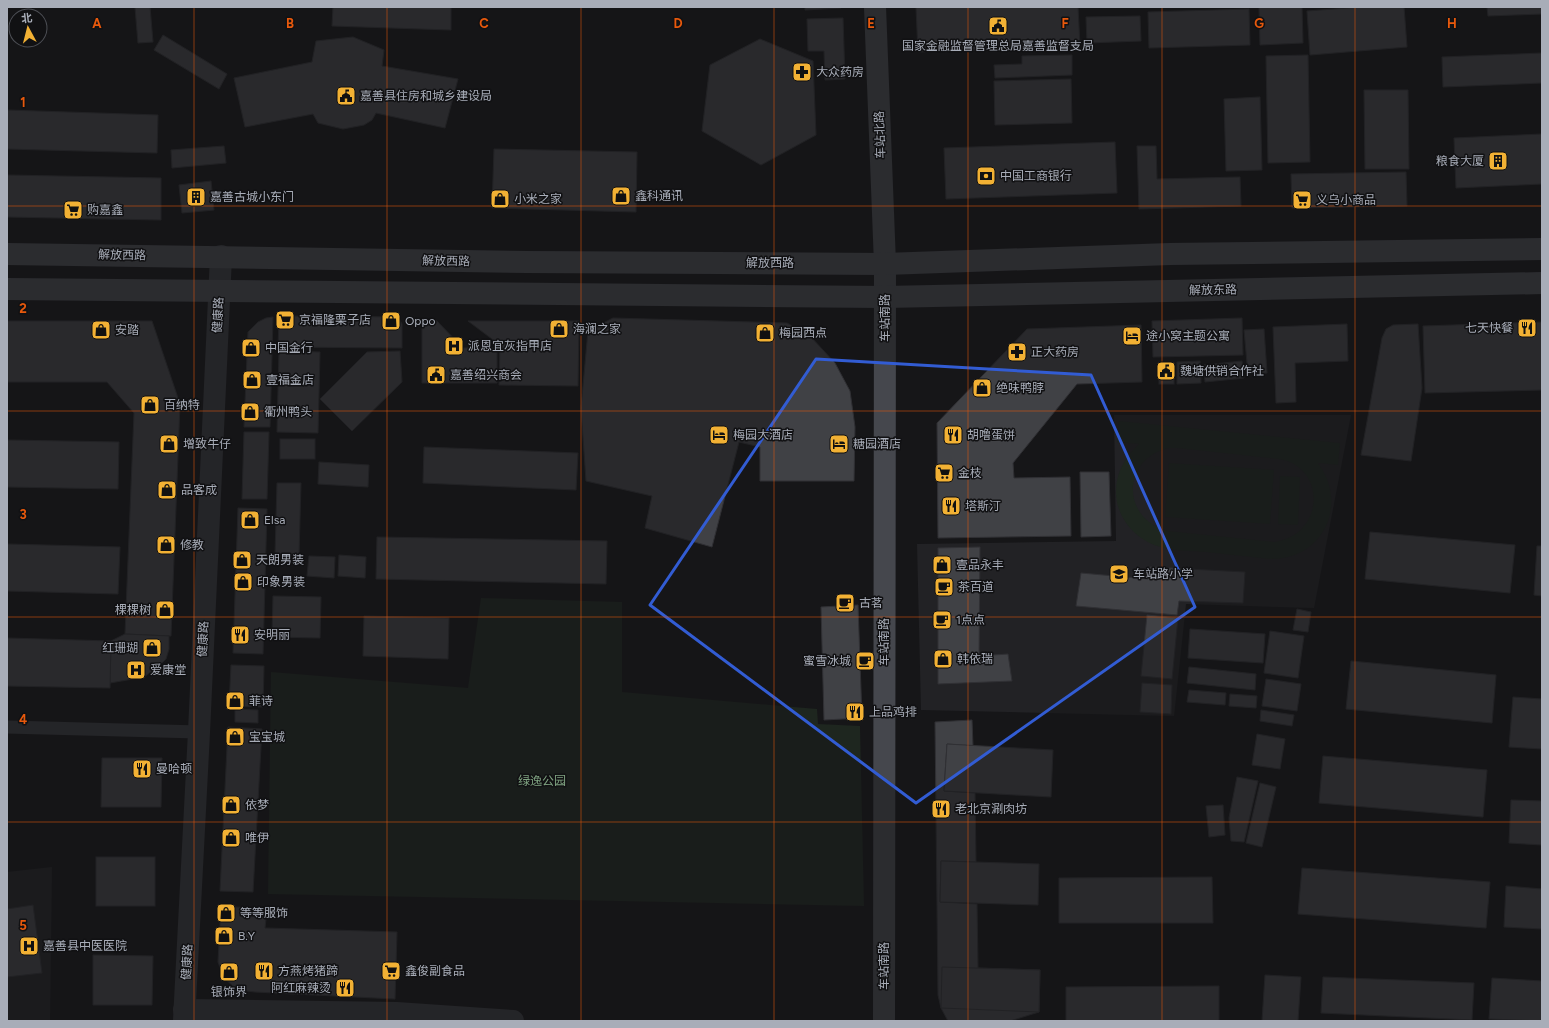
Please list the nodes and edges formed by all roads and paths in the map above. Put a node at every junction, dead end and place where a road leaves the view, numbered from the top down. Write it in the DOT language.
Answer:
graph roads {
  1 [pos="875,7"];
  2 [pos="1542,250"];
  3 [pos="7,254"];
  4 [pos="221,256"];
  5 [pos="885,264"];
  6 [pos="1542,283"];
  7 [pos="7,289"];
  8 [pos="220,292"];
  9 [pos="885,298"];
  10 [pos="7,727"];
  11 [pos="199,732"];
  12 [pos="184,1016"];
  13 [pos="513,1021"];
  14 [pos="884,1021"];
  1 -- 5 [label="main road, 车站北路"];
  2 -- 5 [label="main road"];
  3 -- 4 [label="main road, 解放西路"];
  4 -- 5 [label="main road, 解放西路"];
  4 -- 8 [label="street, 健康路"];
  5 -- 9 [label="main road, 车站南路"];
  6 -- 9 [label="main road, 解放东路"];
  7 -- 8 [label="main road"];
  8 -- 9 [label="main road"];
  8 -- 11 [label="street, 健康路"];
  9 -- 14 [label="main road, 车站南路"];
  10 -- 11 [label="lane"];
  11 -- 12 [label="street, 健康路"];
  12 -- 13 [label="street"];
}
